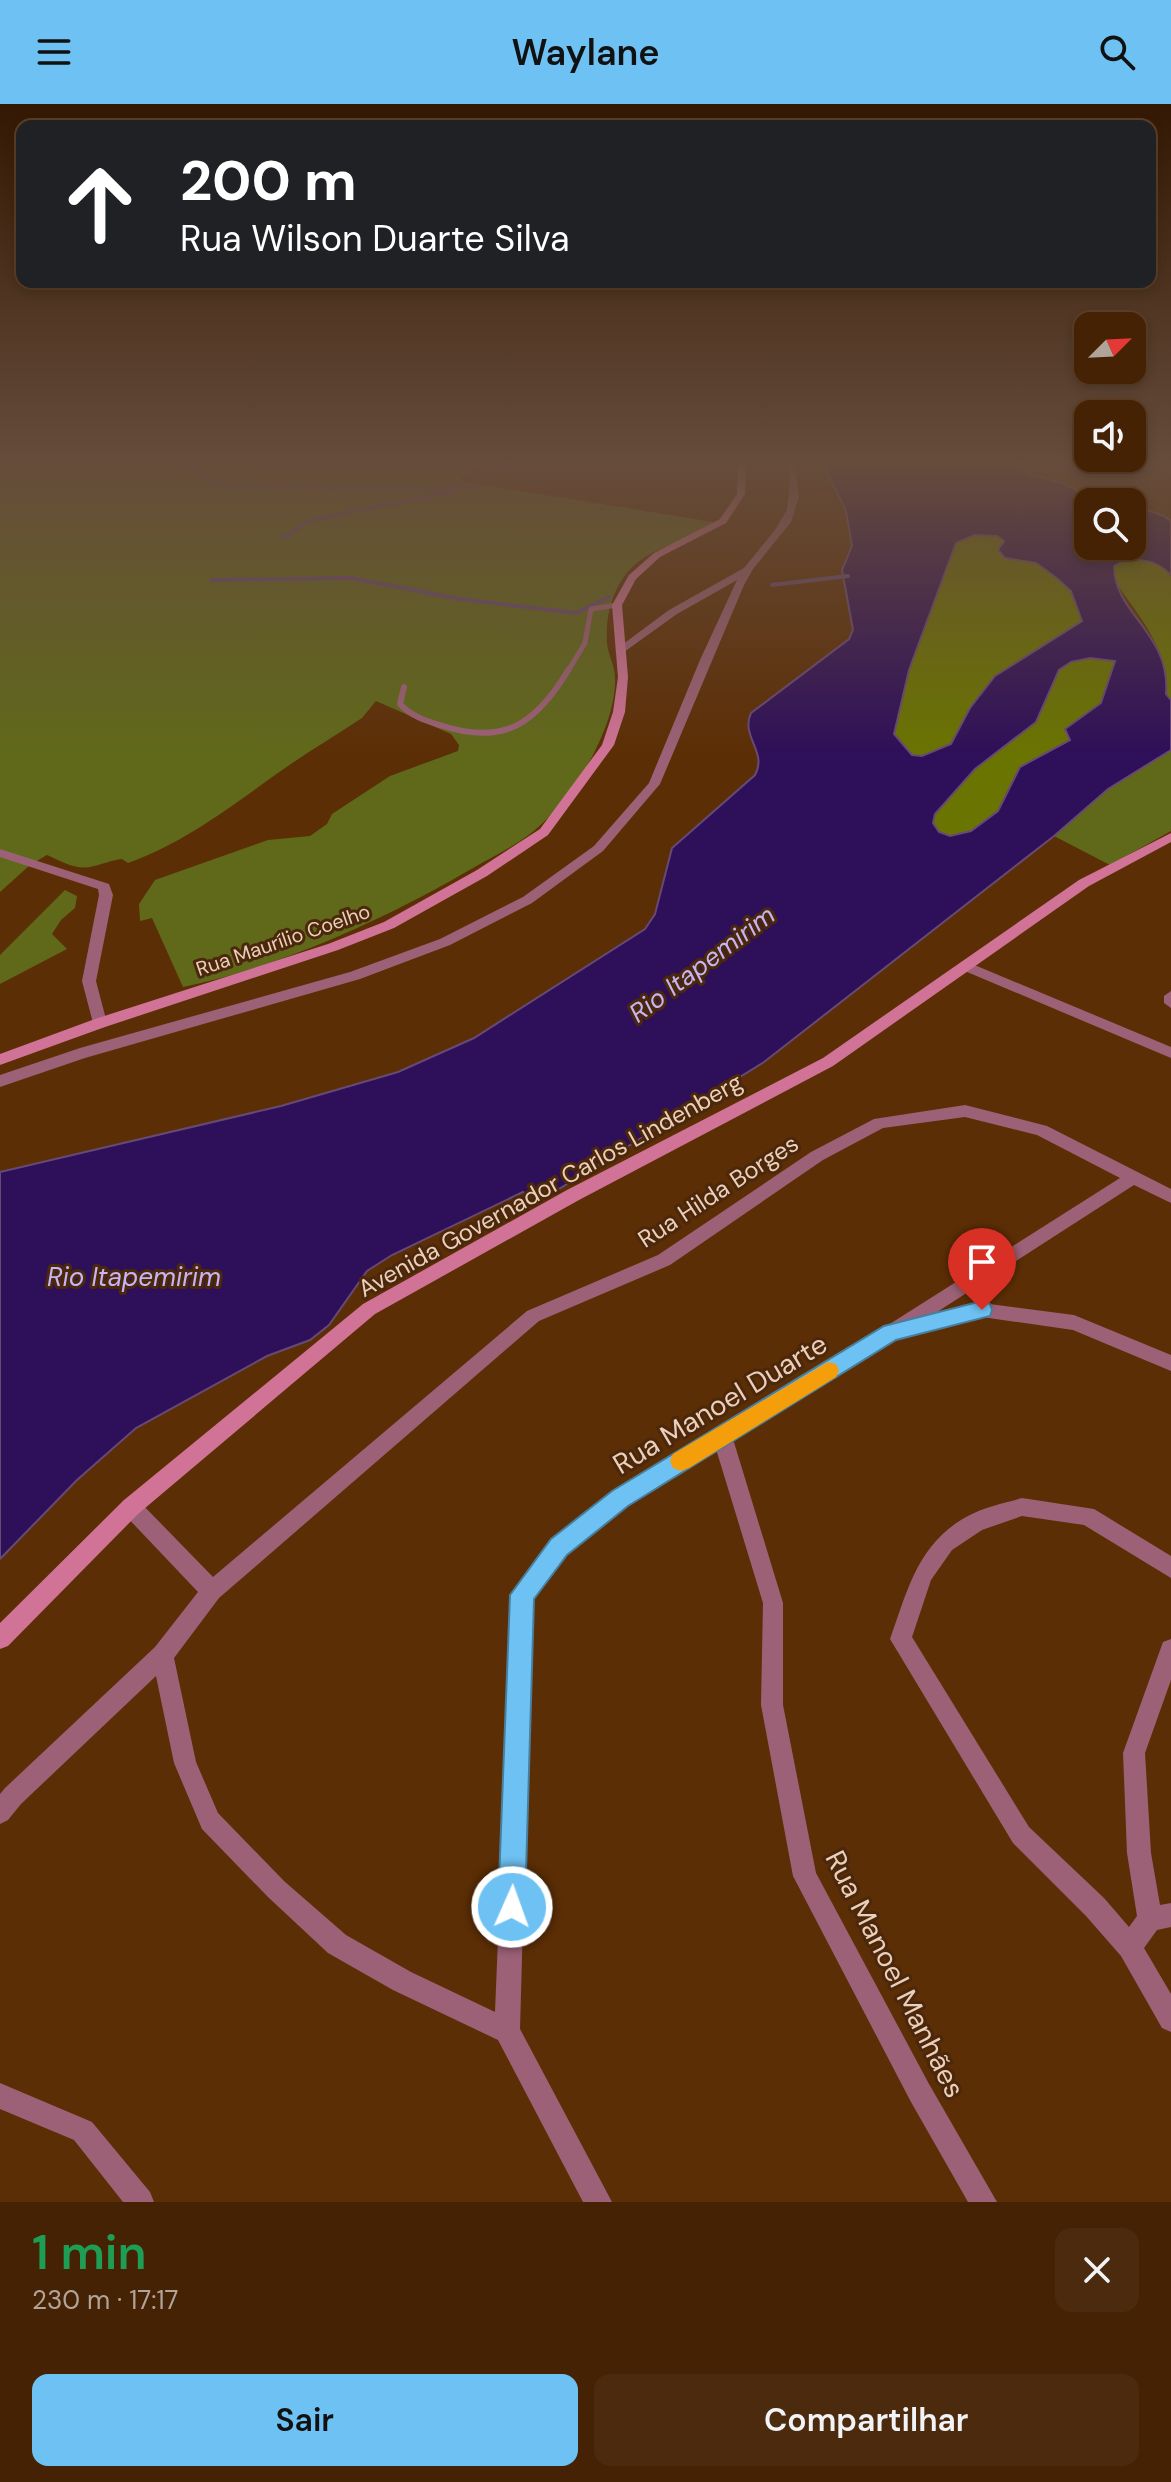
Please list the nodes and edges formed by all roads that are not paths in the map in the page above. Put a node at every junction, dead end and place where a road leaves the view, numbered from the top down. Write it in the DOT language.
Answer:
graph roads {
  1 [pos="650,561"];
  2 [pos="755,561"];
  3 [pos="748,569"];
  4 [pos="617,605"];
  5 [pos="620,650"];
  6 [pos="404,687"];
  7 [pos="1171,837"];
  8 [pos="0,853"];
  9 [pos="965,966"];
  10 [pos="1171,996"];
  11 [pos="1171,1003"];
  12 [pos="100,1023"];
  13 [pos="1171,1053"];
  14 [pos="0,1060"];
  15 [pos="0,1081"];
  16 [pos="1133,1178"];
  17 [pos="1171,1197"];
  18 [pos="891,1332"];
  19 [pos="1171,1363"];
  20 [pos="722,1436"];
  21 [pos="131,1507"];
  22 [pos="1171,1568"];
  23 [pos="212,1591"];
  24 [pos="0,1638"];
  25 [pos="1171,1650"];
  26 [pos="163,1655"];
  27 [pos="0,1812"];
  28 [pos="1160,1917"];
  29 [pos="1130,1947"];
  30 [pos="1171,2019"];
  31 [pos="507,2031"];
  32 [pos="0,2096"];
  33 [pos="140,2202"];
  34 [pos="598,2202"];
  35 [pos="983,2202"];
  1 -- 4 [label="main road"];
  2 -- 3 [label="street"];
  3 -- 5 [label="street"];
  3 -- 15 [label="street"];
  4 -- 5 [label="main road, Rua Maurílio Coelho"];
  4 -- 6 [label="lane"];
  5 -- 12 [label="main road, Rua Maurílio Coelho"];
  7 -- 9 [label="main road, Avenida Governador Carlos Lindenberg"];
  8 -- 12 [label="street"];
  9 -- 13 [label="street"];
  9 -- 21 [label="main road, Avenida Governador Carlos Lindenberg"];
  10 -- 11 [label="street"];
  12 -- 14 [label="main road, Rua Maurílio Coelho"];
  16 -- 17 [label="street, Rua Hilda Borges"];
  16 -- 18 [label="street, Rua Manoel Duarte"];
  16 -- 23 [label="street, Rua Hilda Borges"];
  18 -- 19 [label="street"];
  18 -- 20 [label="street, Rua Manoel Duarte"];
  20 -- 31 [label="street, Rua Manoel Duarte"];
  20 -- 35 [label="street, Rua Manoel Manhães"];
  21 -- 23 [label="street"];
  21 -- 24 [label="main road, Avenida Governador Carlos Lindenberg"];
  22 -- 29 [label="street"];
  23 -- 26 [label="street, Rua Hilda Borges"];
  25 -- 28 [label="street"];
  26 -- 27 [label="street, Rua Hilda Borges"];
  26 -- 31 [label="street"];
  28 -- 29 [label="street"];
  29 -- 30 [label="street"];
  31 -- 34 [label="street"];
  32 -- 33 [label="street"];
}
